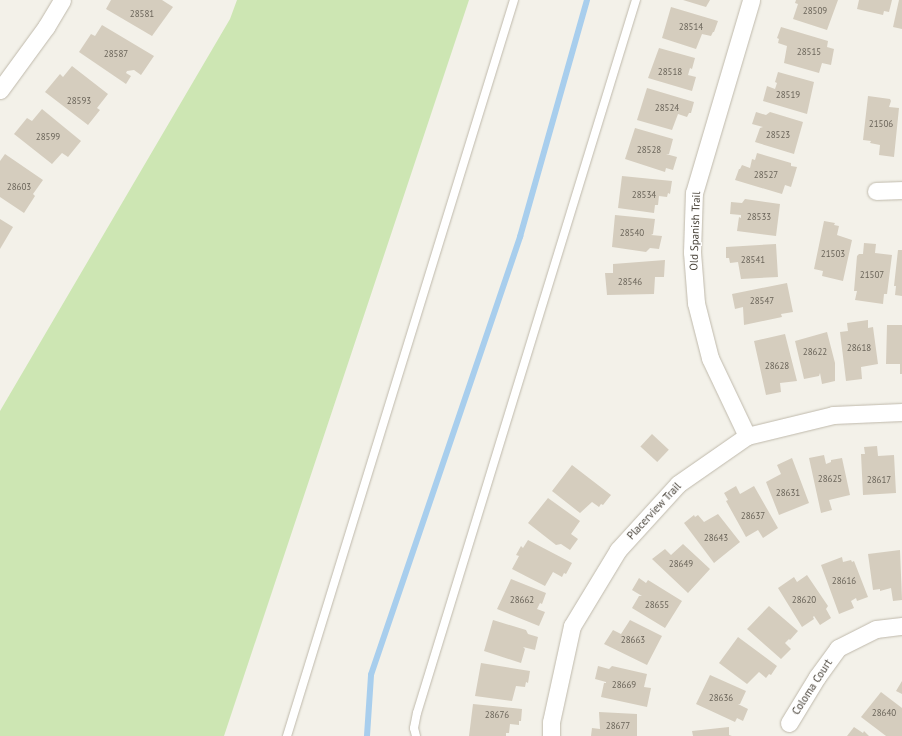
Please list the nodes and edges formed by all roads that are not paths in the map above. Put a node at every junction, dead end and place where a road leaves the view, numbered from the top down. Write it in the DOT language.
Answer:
graph roads {
  1 [pos="62,0"];
  2 [pos="514,0"];
  3 [pos="636,0"];
  4 [pos="751,0"];
  5 [pos="0,90"];
  6 [pos="902,190"];
  7 [pos="876,191"];
  8 [pos="902,412"];
  9 [pos="747,436"];
  10 [pos="902,626"];
  11 [pos="789,724"];
  12 [pos="287,736"];
  13 [pos="416,736"];
  14 [pos="551,736"];
  1 -- 5 [label="street"];
  2 -- 12 [label="lane"];
  3 -- 13 [label="lane"];
  4 -- 9 [label="street, Old Spanish Trail"];
  6 -- 7 [label="street"];
  8 -- 9 [label="street, Placerview Trail"];
  9 -- 14 [label="street, Placerview Trail"];
  10 -- 11 [label="street, Coloma Court"];
}
